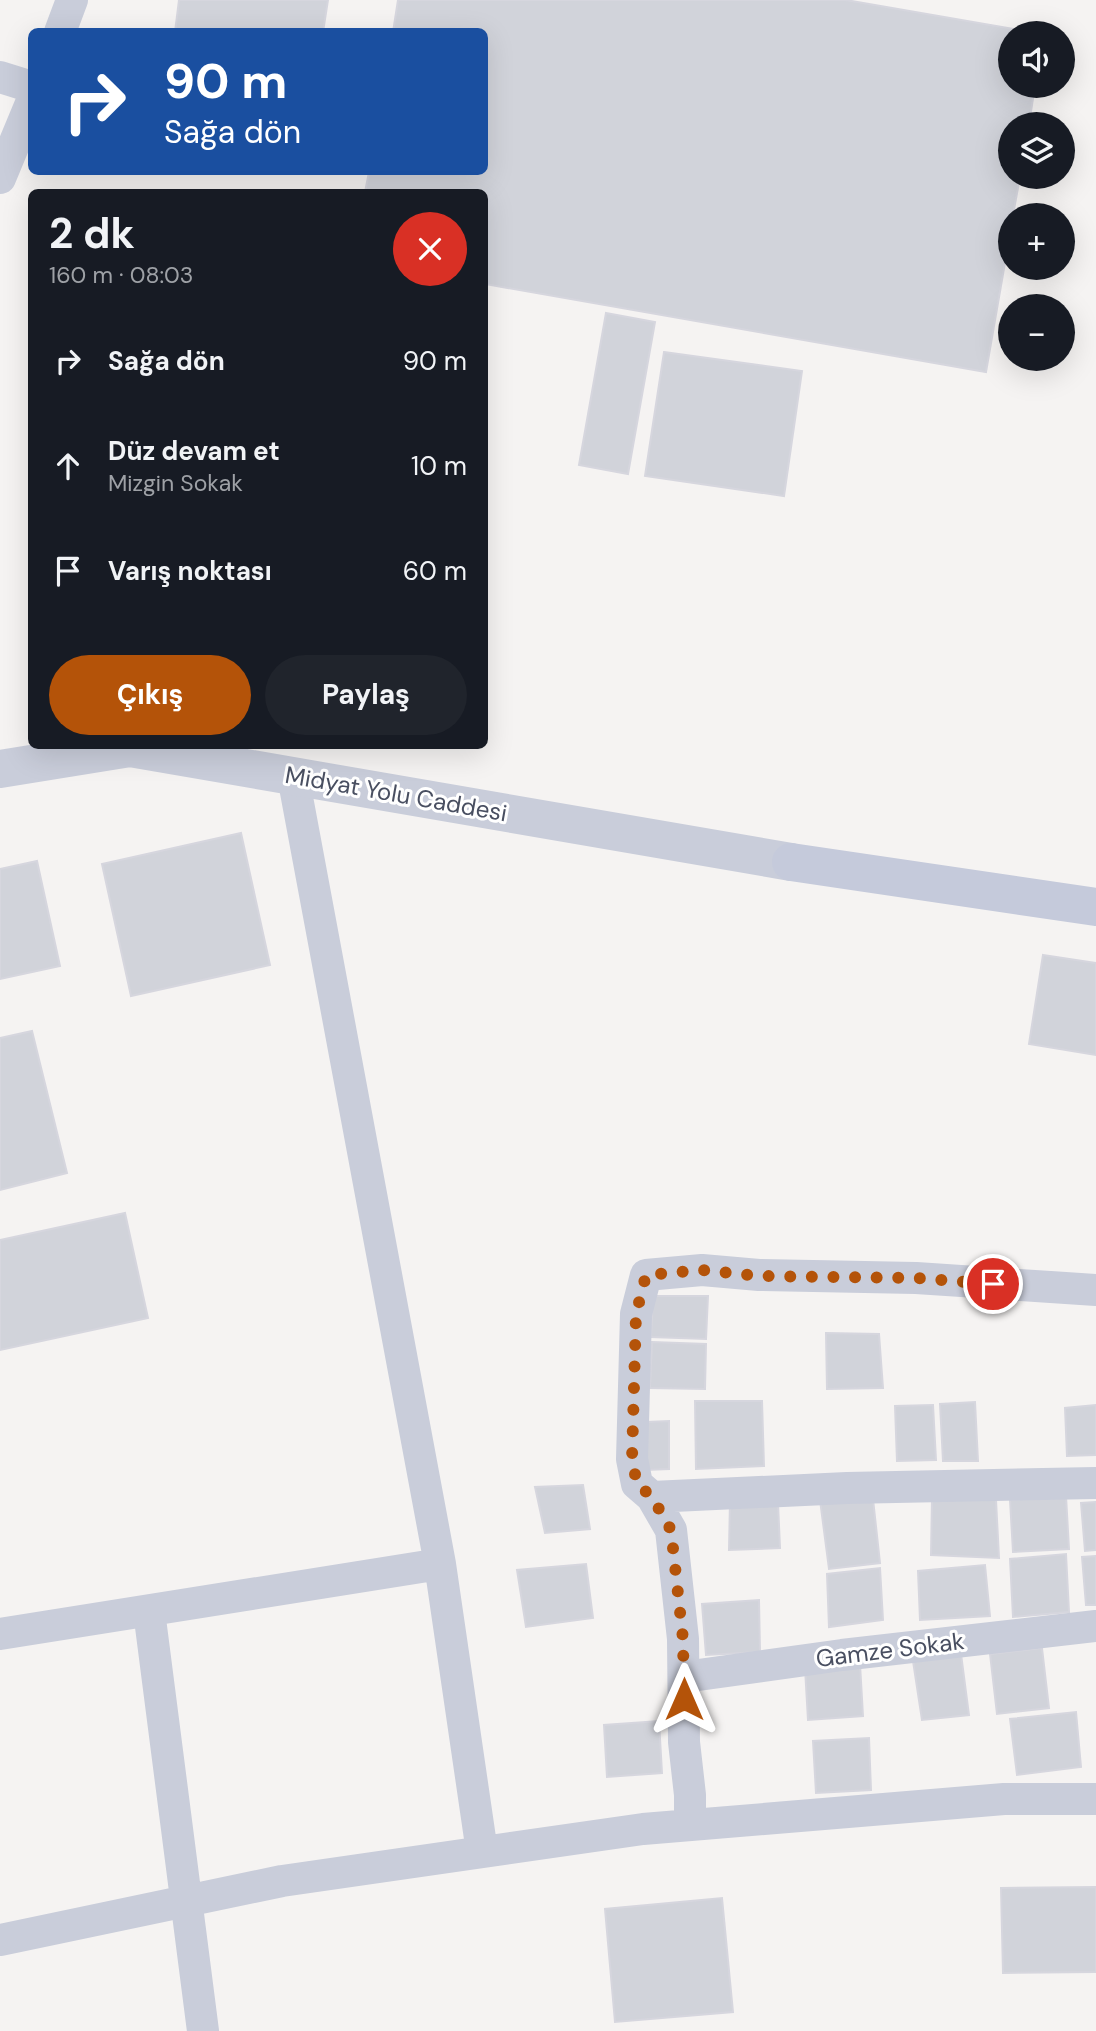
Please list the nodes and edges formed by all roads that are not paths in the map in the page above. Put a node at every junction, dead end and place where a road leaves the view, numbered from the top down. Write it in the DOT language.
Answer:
graph roads {
  1 [pos="72,0"];
  2 [pos="62,28"];
  3 [pos="0,77"];
  4 [pos="28,86"];
  5 [pos="28,111"];
  6 [pos="0,178"];
  7 [pos="124,749"];
  8 [pos="136,749"];
  9 [pos="0,769"];
  10 [pos="293,776"];
  11 [pos="791,862"];
  12 [pos="1096,884"];
  13 [pos="1096,907"];
  14 [pos="1096,1290"];
  15 [pos="1096,1483"];
  16 [pos="652,1497"];
  17 [pos="440,1564"];
  18 [pos="149,1611"];
  19 [pos="1096,1626"];
  20 [pos="0,1634"];
  21 [pos="684,1677"];
  22 [pos="1096,1799"];
  23 [pos="690,1825"];
  24 [pos="482,1852"];
  25 [pos="186,1901"];
  26 [pos="0,1940"];
  27 [pos="203,2031"];
  1 -- 2 [label="street"];
  3 -- 4 [label="street"];
  5 -- 6 [label="street"];
  7 -- 9 [label="street, Midyat Yolu Caddesi"];
  8 -- 10 [label="street, Midyat Yolu Caddesi"];
  10 -- 11 [label="street, Midyat Yolu Caddesi"];
  10 -- 17 [label="street"];
  11 -- 12 [label="main road"];
  11 -- 13 [label="main road"];
  14 -- 16 [label="street"];
  15 -- 16 [label="street"];
  16 -- 21 [label="street"];
  17 -- 18 [label="street"];
  17 -- 24 [label="street"];
  18 -- 20 [label="street"];
  18 -- 25 [label="street"];
  19 -- 21 [label="street, Gamze Sokak"];
  21 -- 23 [label="street"];
  22 -- 23 [label="street"];
  23 -- 24 [label="street"];
  24 -- 25 [label="street"];
  25 -- 26 [label="street"];
  25 -- 27 [label="street"];
}
